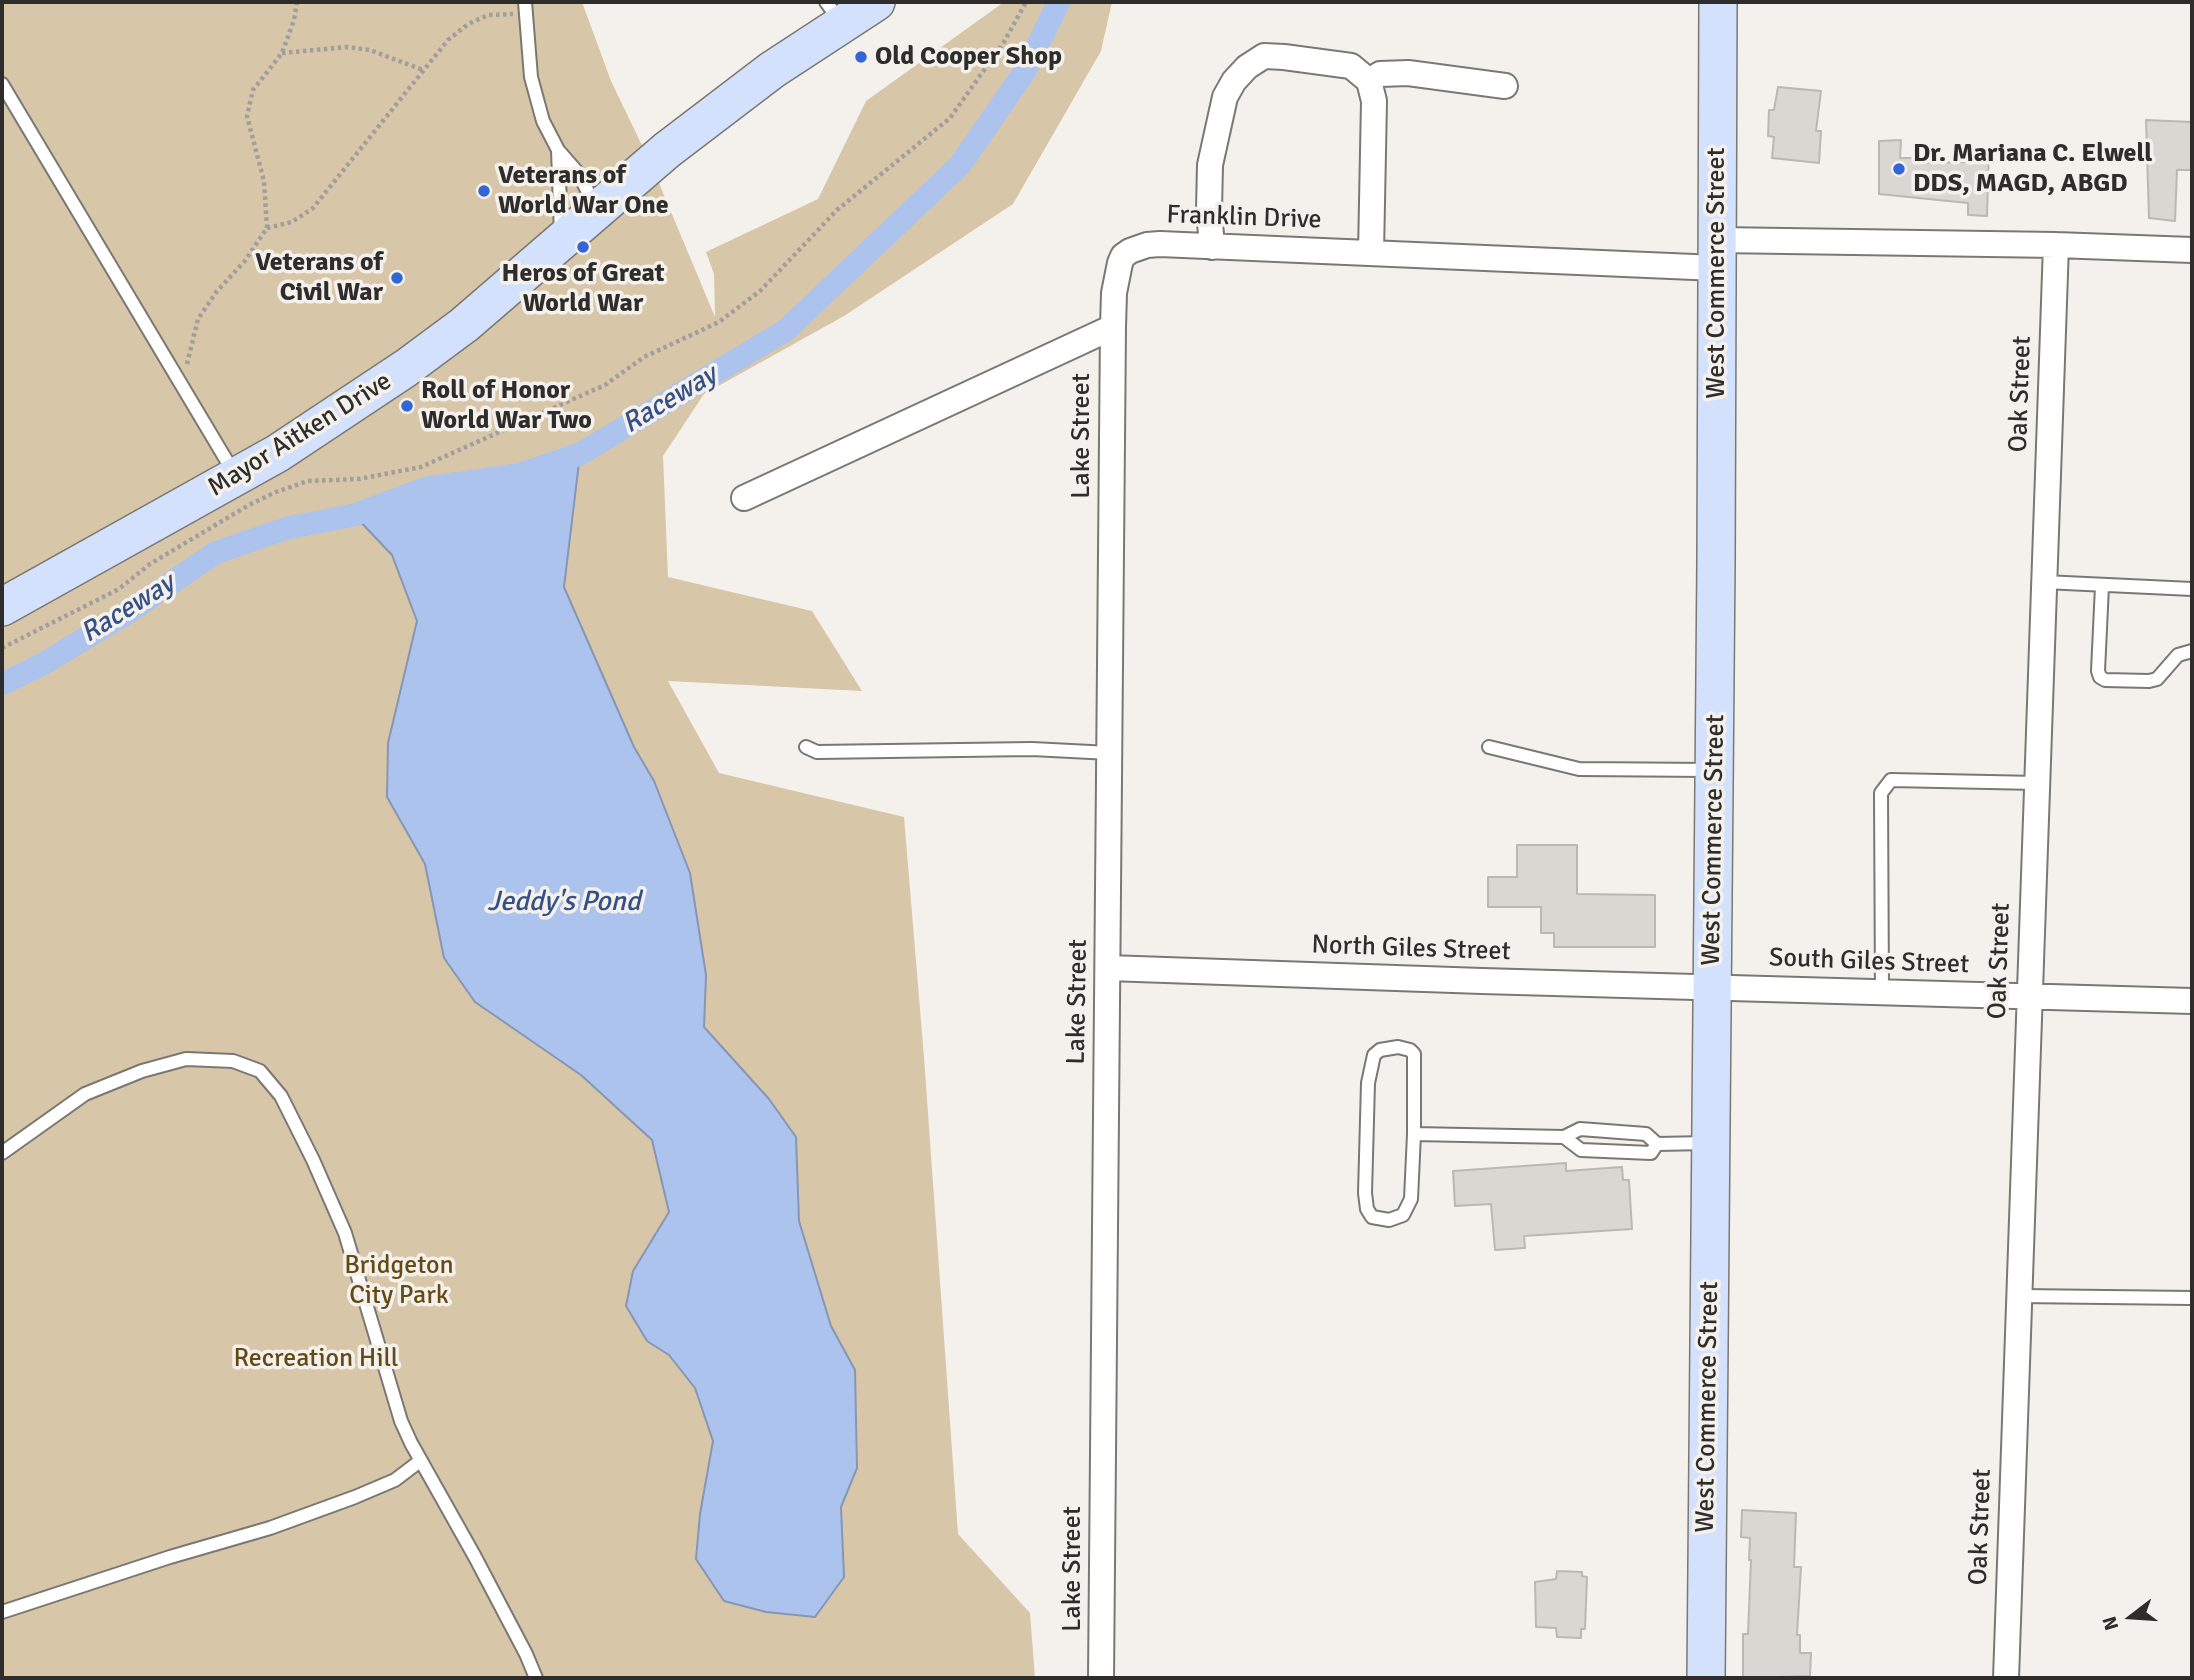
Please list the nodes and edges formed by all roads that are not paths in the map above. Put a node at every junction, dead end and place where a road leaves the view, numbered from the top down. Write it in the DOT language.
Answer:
graph roads {
  1 [pos="876,2"];
  2 [pos="1718,2"];
  3 [pos="525,8"];
  4 [pos="834,13"];
  5 [pos="1369,81"];
  6 [pos="2,84"];
  7 [pos="1504,86"];
  8 [pos="558,150"];
  9 [pos="598,210"];
  10 [pos="561,242"];
  11 [pos="2056,245"];
  12 [pos="1212,247"];
  13 [pos="2192,250"];
  14 [pos="1371,253"];
  15 [pos="1717,254"];
  16 [pos="1112,327"];
  17 [pos="236,477"];
  18 [pos="744,498"];
  19 [pos="2044,582"];
  20 [pos="2102,586"];
  21 [pos="2192,589"];
  22 [pos="2,607"];
  23 [pos="2192,651"];
  24 [pos="806,747"];
  25 [pos="1489,747"];
  26 [pos="1110,752"];
  27 [pos="1714,771"];
  28 [pos="2037,783"];
  29 [pos="1108,968"];
  30 [pos="1712,988"];
  31 [pos="1882,992"];
  32 [pos="2029,996"];
  33 [pos="2192,1000"];
  34 [pos="1622,1132"];
  35 [pos="1414,1134"];
  36 [pos="1564,1137"];
  37 [pos="1711,1143"];
  38 [pos="1657,1144"];
  39 [pos="1622,1152"];
  40 [pos="2,1153"];
  41 [pos="2019,1296"];
  42 [pos="2192,1298"];
  43 [pos="420,1461"];
  44 [pos="2,1612"];
  45 [pos="536,1678"];
  46 [pos="1101,1678"];
  47 [pos="1706,1678"];
  48 [pos="2006,1678"];
  1 -- 4 [label="street, Mayor Aitken Drive"];
  2 -- 15 [label="street, West Commerce Street"];
  3 -- 8 [label="lane"];
  4 -- 9 [label="street, Mayor Aitken Drive"];
  5 -- 7 [label="street"];
  5 -- 12 [label="street"];
  5 -- 14 [label="street"];
  6 -- 17 [label="lane"];
  8 -- 9 [label="lane"];
  8 -- 10 [label="lane"];
  9 -- 10 [label="street, Mayor Aitken Drive"];
  10 -- 17 [label="street, Mayor Aitken Drive"];
  11 -- 13 [label="street, Franklin Drive"];
  11 -- 15 [label="street, Franklin Drive"];
  11 -- 19 [label="street, Oak Street"];
  12 -- 14 [label="street, Franklin Drive"];
  12 -- 16 [label="street, Franklin Drive"];
  14 -- 15 [label="street, Franklin Drive"];
  15 -- 27 [label="street, West Commerce Street"];
  16 -- 18 [label="street"];
  16 -- 26 [label="street, Lake Street"];
  17 -- 22 [label="street, Mayor Aitken Drive"];
  19 -- 20 [label="lane"];
  19 -- 28 [label="street, Oak Street"];
  20 -- 21 [label="lane"];
  20 -- 23 [label="lane"];
  24 -- 26 [label="lane"];
  25 -- 27 [label="lane"];
  26 -- 29 [label="street, Lake Street"];
  27 -- 30 [label="street, West Commerce Street"];
  28 -- 31 [label="lane"];
  28 -- 32 [label="street, Oak Street"];
  29 -- 30 [label="street, North Giles Street"];
  29 -- 46 [label="street, Lake Street"];
  30 -- 31 [label="street, South Giles Street"];
  30 -- 37 [label="street, West Commerce Street"];
  31 -- 32 [label="street, South Giles Street"];
  32 -- 33 [label="street, South Giles Street"];
  32 -- 41 [label="street, Oak Street"];
  34 -- 36 [label="lane"];
  34 -- 38 [label="lane"];
  34 -- 39 [label="lane"];
  35 -- 35 [label="lane"];
  35 -- 36 [label="lane"];
  36 -- 39 [label="lane"];
  37 -- 38 [label="lane"];
  37 -- 47 [label="street, West Commerce Street"];
  38 -- 39 [label="lane"];
  40 -- 43 [label="lane"];
  41 -- 42 [label="lane"];
  41 -- 48 [label="street, Oak Street"];
  43 -- 44 [label="lane"];
  43 -- 45 [label="lane"];
}
